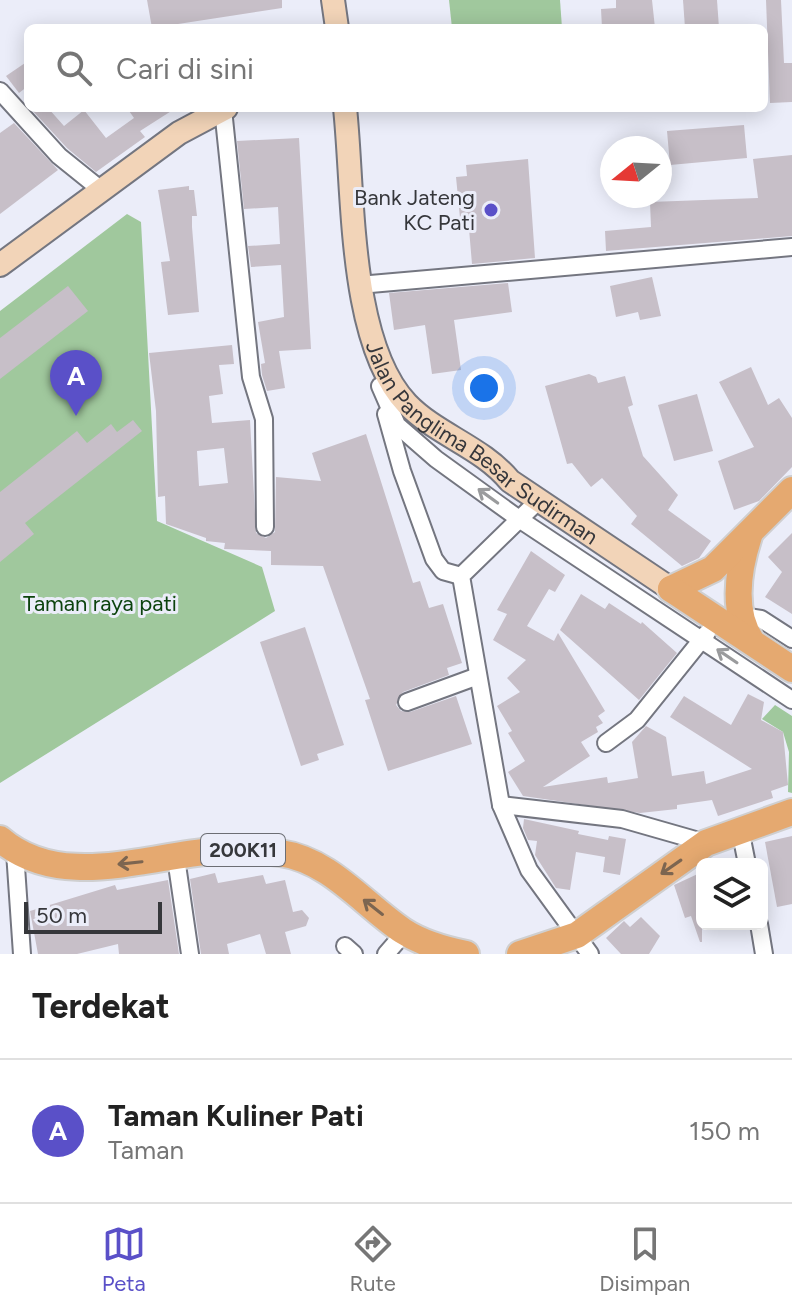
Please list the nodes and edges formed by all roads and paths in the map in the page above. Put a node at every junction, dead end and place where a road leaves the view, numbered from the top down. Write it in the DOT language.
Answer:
graph roads {
  1 [pos="333,0"];
  2 [pos="336,24"];
  3 [pos="0,91"];
  4 [pos="219,112"];
  5 [pos="225,112"];
  6 [pos="346,119"];
  7 [pos="100,189"];
  8 [pos="792,247"];
  9 [pos="0,265"];
  10 [pos="359,285"];
  11 [pos="380,386"];
  12 [pos="510,481"];
  13 [pos="792,490"];
  14 [pos="538,501"];
  15 [pos="519,519"];
  16 [pos="265,527"];
  17 [pos="750,533"];
  18 [pos="461,576"];
  19 [pos="671,589"];
  20 [pos="720,624"];
  21 [pos="792,639"];
  22 [pos="792,669"];
  23 [pos="478,676"];
  24 [pos="792,700"];
  25 [pos="407,702"];
  26 [pos="606,743"];
  27 [pos="501,805"];
  28 [pos="792,812"];
  29 [pos="740,829"];
  30 [pos="706,843"];
  31 [pos="8,846"];
  32 [pos="176,858"];
  33 [pos="746,858"];
  34 [pos="760,930"];
  35 [pos="405,932"];
  36 [pos="584,945"];
  37 [pos="22,954"];
  38 [pos="190,954"];
  39 [pos="386,954"];
  40 [pos="466,954"];
  41 [pos="520,954"];
  42 [pos="764,954"];
  1 -- 2 [label="main road"];
  3 -- 7 [label="street"];
  4 -- 7 [label="main road"];
  5 -- 16 [label="street"];
  6 -- 10 [label="main road, Jalan Panglima Besar Sudirman"];
  7 -- 9 [label="main road"];
  8 -- 10 [label="street"];
  10 -- 11 [label="main road"];
  10 -- 12 [label="main road, Jalan Panglima Besar Sudirman"];
  11 -- 12 [label="main road"];
  15 -- 11 [label="street, one-way"];
  11 -- 18 [label="street"];
  12 -- 14 [label="main road, Jalan Panglima Besar Sudirman"];
  13 -- 17 [label="main road"];
  14 -- 15 [label="street"];
  14 -- 19 [label="main road, Jalan Panglima Besar Sudirman"];
  15 -- 18 [label="street"];
  15 -- 20 [label="street"];
  17 -- 19 [label="main road"];
  17 -- 20 [label="main road"];
  18 -- 23 [label="street"];
  19 -- 20 [label="main road, Jalan Panglima Besar Sudirman"];
  20 -- 21 [label="street"];
  20 -- 22 [label="main road"];
  24 -- 20 [label="street, one-way"];
  20 -- 26 [label="street"];
  23 -- 25 [label="street"];
  23 -- 27 [label="street"];
  27 -- 30 [label="street"];
  27 -- 36 [label="street"];
  28 -- 29 [label="main road"];
  29 -- 30 [label="main road"];
  29 -- 33 [label="street"];
  30 -- 36 [label="main road, one-way"];
  32 -- 31 [label="main road, 200K11, one-way"];
  31 -- 37 [label="street"];
  35 -- 32 [label="main road, 200K11, one-way"];
  32 -- 38 [label="street"];
  34 -- 42 [label="street"];
  35 -- 39 [label="street"];
  35 -- 40 [label="main road, 200K11"];
  36 -- 41 [label="main road"];
}
